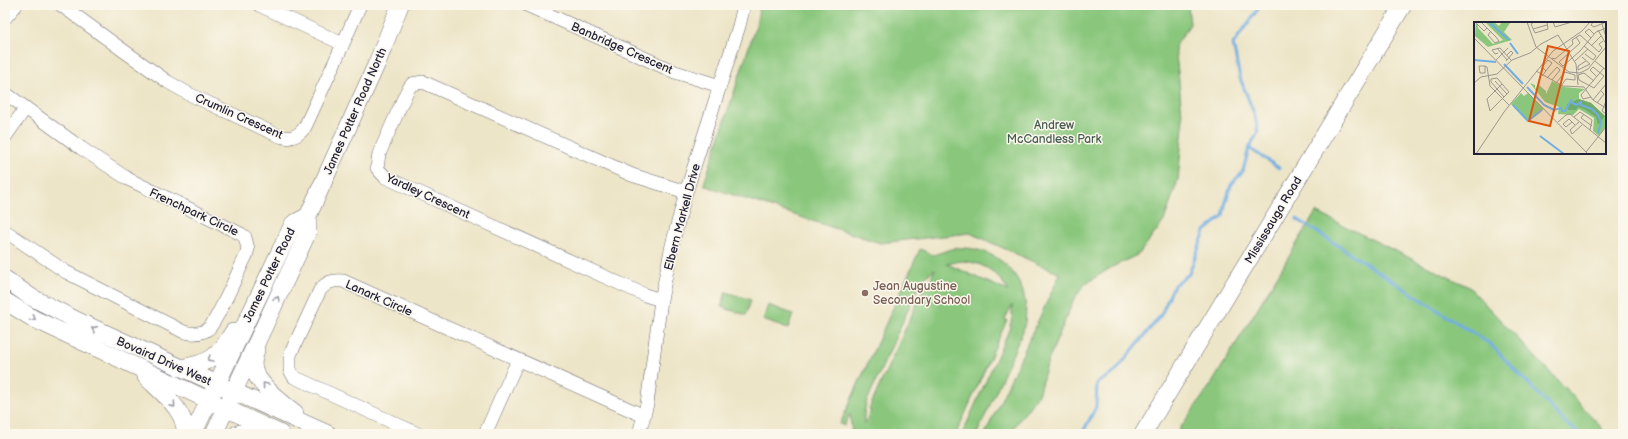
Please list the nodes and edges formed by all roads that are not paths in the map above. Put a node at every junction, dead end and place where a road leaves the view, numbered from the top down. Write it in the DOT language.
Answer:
graph roads {
  1 [pos="16,5"];
  2 [pos="61,5"];
  3 [pos="259,5"];
  4 [pos="360,5"];
  5 [pos="400,5"];
  6 [pos="527,5"];
  7 [pos="744,5"];
  8 [pos="1402,5"];
  9 [pos="5,18"];
  10 [pos="343,44"];
  11 [pos="720,86"];
  12 [pos="5,93"];
  13 [pos="25,109"];
  14 [pos="5,137"];
  15 [pos="686,192"];
  16 [pos="308,216"];
  17 [pos="5,231"];
  18 [pos="5,279"];
  19 [pos="661,300"];
  20 [pos="5,301"];
  21 [pos="246,322"];
  22 [pos="260,334"];
  23 [pos="518,360"];
  24 [pos="135,368"];
  25 [pos="180,368"];
  26 [pos="217,384"];
  27 [pos="233,392"];
  28 [pos="209,402"];
  29 [pos="225,409"];
  30 [pos="644,416"];
  31 [pos="322,431"];
  32 [pos="185,434"];
  33 [pos="193,434"];
  34 [pos="214,434"];
  35 [pos="237,434"];
  36 [pos="274,434"];
  37 [pos="281,434"];
  38 [pos="418,434"];
  39 [pos="485,434"];
  40 [pos="639,434"];
  41 [pos="1143,434"];
  1 -- 9 [label="street"];
  2 -- 10 [label="street, Crumlin Crescent"];
  3 -- 10 [label="street"];
  4 -- 10 [label="street, Crumlin Crescent"];
  5 -- 16 [label="main road, James Potter Road North"];
  6 -- 11 [label="street, Banbridge Crescent"];
  7 -- 11 [label="street, Elbern Markell Drive"];
  8 -- 41 [label="main road, Mississauga Road"];
  11 -- 15 [label="street, Elbern Markell Drive"];
  12 -- 13 [label="street, Frenchpark Circle"];
  13 -- 14 [label="street"];
  13 -- 17 [label="street, Frenchpark Circle"];
  15 -- 19 [label="street, Elbern Markell Drive"];
  15 -- 19 [label="street, Yardley Crescent"];
  16 -- 21 [label="main road, James Potter Road"];
  22 -- 16 [label="main road, James Potter Road, one-way"];
  25 -- 18 [label="main road, Bovaird Drive West, one-way"];
  19 -- 30 [label="street, Elbern Markell Drive"];
  20 -- 24 [label="main road, Bovaird Drive West, one-way"];
  21 -- 25 [label="main road, one-way"];
  21 -- 26 [label="main road, James Potter Road"];
  22 -- 27 [label="main road, James Potter Road"];
  31 -- 22 [label="main road, one-way"];
  23 -- 30 [label="street, Lanark Circle"];
  23 -- 38 [label="street, Lanark Circle"];
  23 -- 39 [label="street"];
  24 -- 28 [label="main road, Bovaird Drive West"];
  24 -- 32 [label="main road, one-way"];
  25 -- 26 [label="main road, Bovaird Drive West"];
  26 -- 27 [label="main road, Bovaird Drive West"];
  26 -- 28 [label="main road, James Potter Road"];
  27 -- 29 [label="main road, James Potter Road"];
  27 -- 31 [label="main road, Bovaird Drive West"];
  28 -- 29 [label="main road, Bovaird Drive West"];
  28 -- 33 [label="main road, James Potter Road"];
  29 -- 34 [label="main road, James Potter Road"];
  29 -- 37 [label="main road, Bovaird Drive West"];
  30 -- 40 [label="street, Elbern Markell Drive"];
  35 -- 36 [label="main road"];
}
